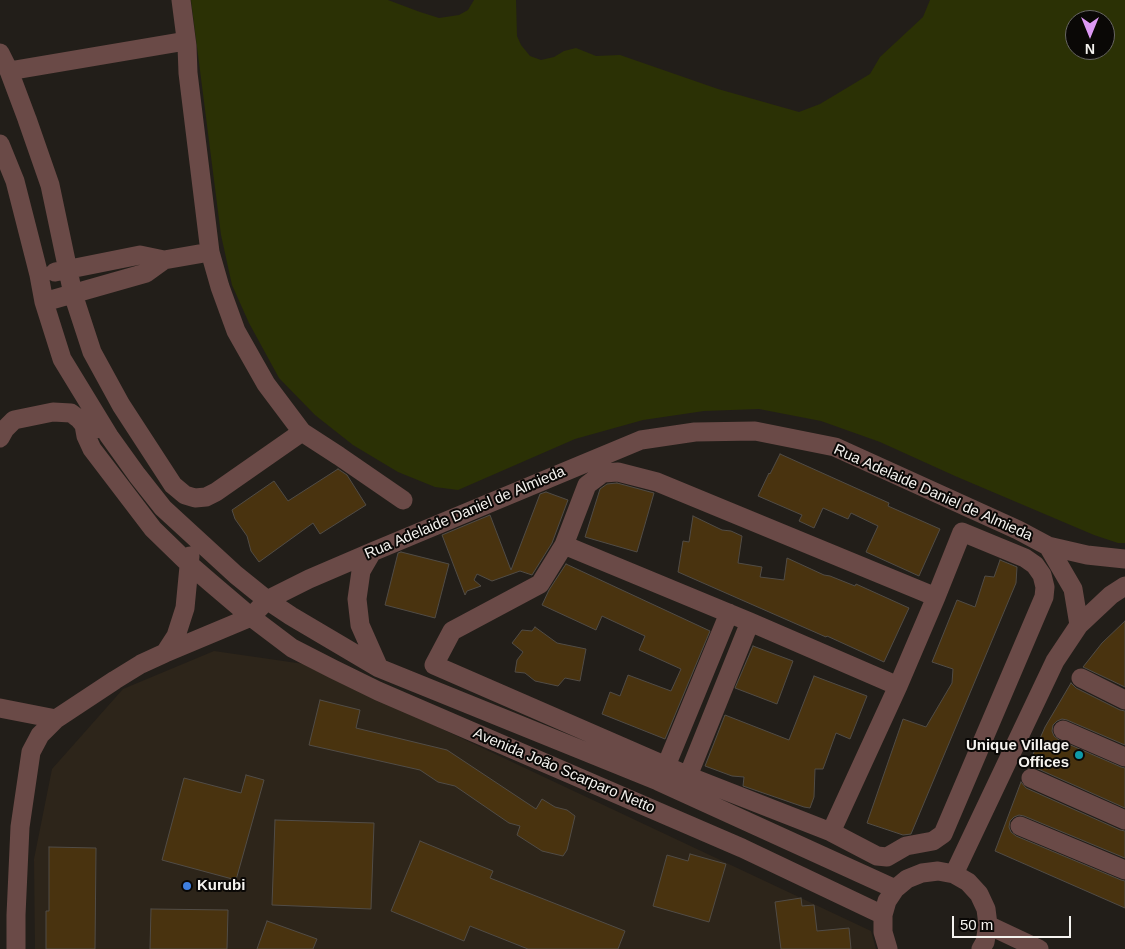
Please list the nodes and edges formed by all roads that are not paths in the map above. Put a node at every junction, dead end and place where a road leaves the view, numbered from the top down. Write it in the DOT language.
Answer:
graph roads {
  1 [pos="181,0"];
  2 [pos="186,41"];
  3 [pos="0,53"];
  4 [pos="9,71"];
  5 [pos="0,144"];
  6 [pos="210,252"];
  7 [pos="164,260"];
  8 [pos="67,270"];
  9 [pos="39,275"];
  10 [pos="73,294"];
  11 [pos="44,302"];
  12 [pos="84,424"];
  13 [pos="302,432"];
  14 [pos="109,436"];
  15 [pos="0,438"];
  16 [pos="403,500"];
  17 [pos="192,536"];
  18 [pos="564,545"];
  19 [pos="1048,546"];
  20 [pos="372,552"];
  21 [pos="1125,559"];
  22 [pos="189,564"];
  23 [pos="1125,586"];
  24 [pos="936,597"];
  25 [pos="267,600"];
  26 [pos="729,614"];
  27 [pos="251,617"];
  28 [pos="750,622"];
  29 [pos="1079,624"];
  30 [pos="165,652"];
  31 [pos="379,668"];
  32 [pos="1081,678"];
  33 [pos="898,686"];
  34 [pos="1125,700"];
  35 [pos="0,708"];
  36 [pos="56,719"];
  37 [pos="1063,730"];
  38 [pos="1125,757"];
  39 [pos="662,774"];
  40 [pos="1031,778"];
  41 [pos="683,784"];
  42 [pos="1125,820"];
  43 [pos="1020,826"];
  44 [pos="831,832"];
  45 [pos="1125,870"];
  46 [pos="954,874"];
  47 [pos="895,889"];
  48 [pos="883,915"];
  49 [pos="988,925"];
  50 [pos="16,949"];
  51 [pos="888,949"];
  52 [pos="981,949"];
  53 [pos="1039,949"];
  1 -- 2 [label="street"];
  2 -- 4 [label="street"];
  2 -- 6 [label="street"];
  3 -- 4 [label="street"];
  4 -- 8 [label="street"];
  5 -- 9 [label="street, Avenida João Scarparo Netto"];
  6 -- 7 [label="street"];
  6 -- 13 [label="street"];
  7 -- 8 [label="street"];
  7 -- 10 [label="street"];
  8 -- 9 [label="street"];
  8 -- 10 [label="street"];
  9 -- 11 [label="street, Avenida João Scarparo Netto"];
  10 -- 11 [label="street"];
  10 -- 13 [label="street"];
  11 -- 14 [label="street, Avenida João Scarparo Netto"];
  12 -- 14 [label="street"];
  12 -- 15 [label="street"];
  12 -- 22 [label="street, Avenida João Scarparo Netto"];
  13 -- 16 [label="street"];
  14 -- 17 [label="street, Avenida João Scarparo Netto"];
  17 -- 22 [label="street"];
  17 -- 25 [label="street, Avenida João Scarparo Netto"];
  18 -- 24 [label="street"];
  18 -- 26 [label="street"];
  18 -- 39 [label="street"];
  19 -- 20 [label="street, Rua Adelaide Daniel de Almieda"];
  19 -- 21 [label="street, Rua Adelaide Daniel de Almieda"];
  19 -- 29 [label="street"];
  20 -- 25 [label="street, Rua Adelaide Daniel de Almieda"];
  20 -- 31 [label="street"];
  22 -- 27 [label="street, Avenida João Scarparo Netto"];
  22 -- 30 [label="street"];
  23 -- 29 [label="street"];
  24 -- 33 [label="street"];
  24 -- 44 [label="street"];
  25 -- 27 [label="street, Rua Adelaide Daniel de Almieda"];
  25 -- 31 [label="street, Avenida João Scarparo Netto"];
  26 -- 28 [label="street"];
  26 -- 39 [label="street"];
  27 -- 30 [label="street, Rua Adelaide Daniel de Almieda"];
  27 -- 48 [label="street, Avenida João Scarparo Netto"];
  28 -- 33 [label="street"];
  28 -- 41 [label="street"];
  29 -- 46 [label="street"];
  30 -- 36 [label="street, Rua Adelaide Daniel de Almieda"];
  31 -- 39 [label="street, Avenida João Scarparo Netto"];
  32 -- 34 [label="street"];
  33 -- 44 [label="street"];
  35 -- 36 [label="street"];
  36 -- 50 [label="street, Rua Adelaide Daniel de Almieda"];
  37 -- 38 [label="street"];
  39 -- 41 [label="street, Avenida João Scarparo Netto"];
  40 -- 42 [label="street"];
  41 -- 44 [label="street"];
  41 -- 47 [label="street, Avenida João Scarparo Netto"];
  43 -- 45 [label="street"];
  46 -- 47 [label="street"];
  46 -- 49 [label="street"];
  47 -- 48 [label="street"];
  48 -- 51 [label="street"];
  49 -- 52 [label="street"];
  49 -- 53 [label="street"];
}
